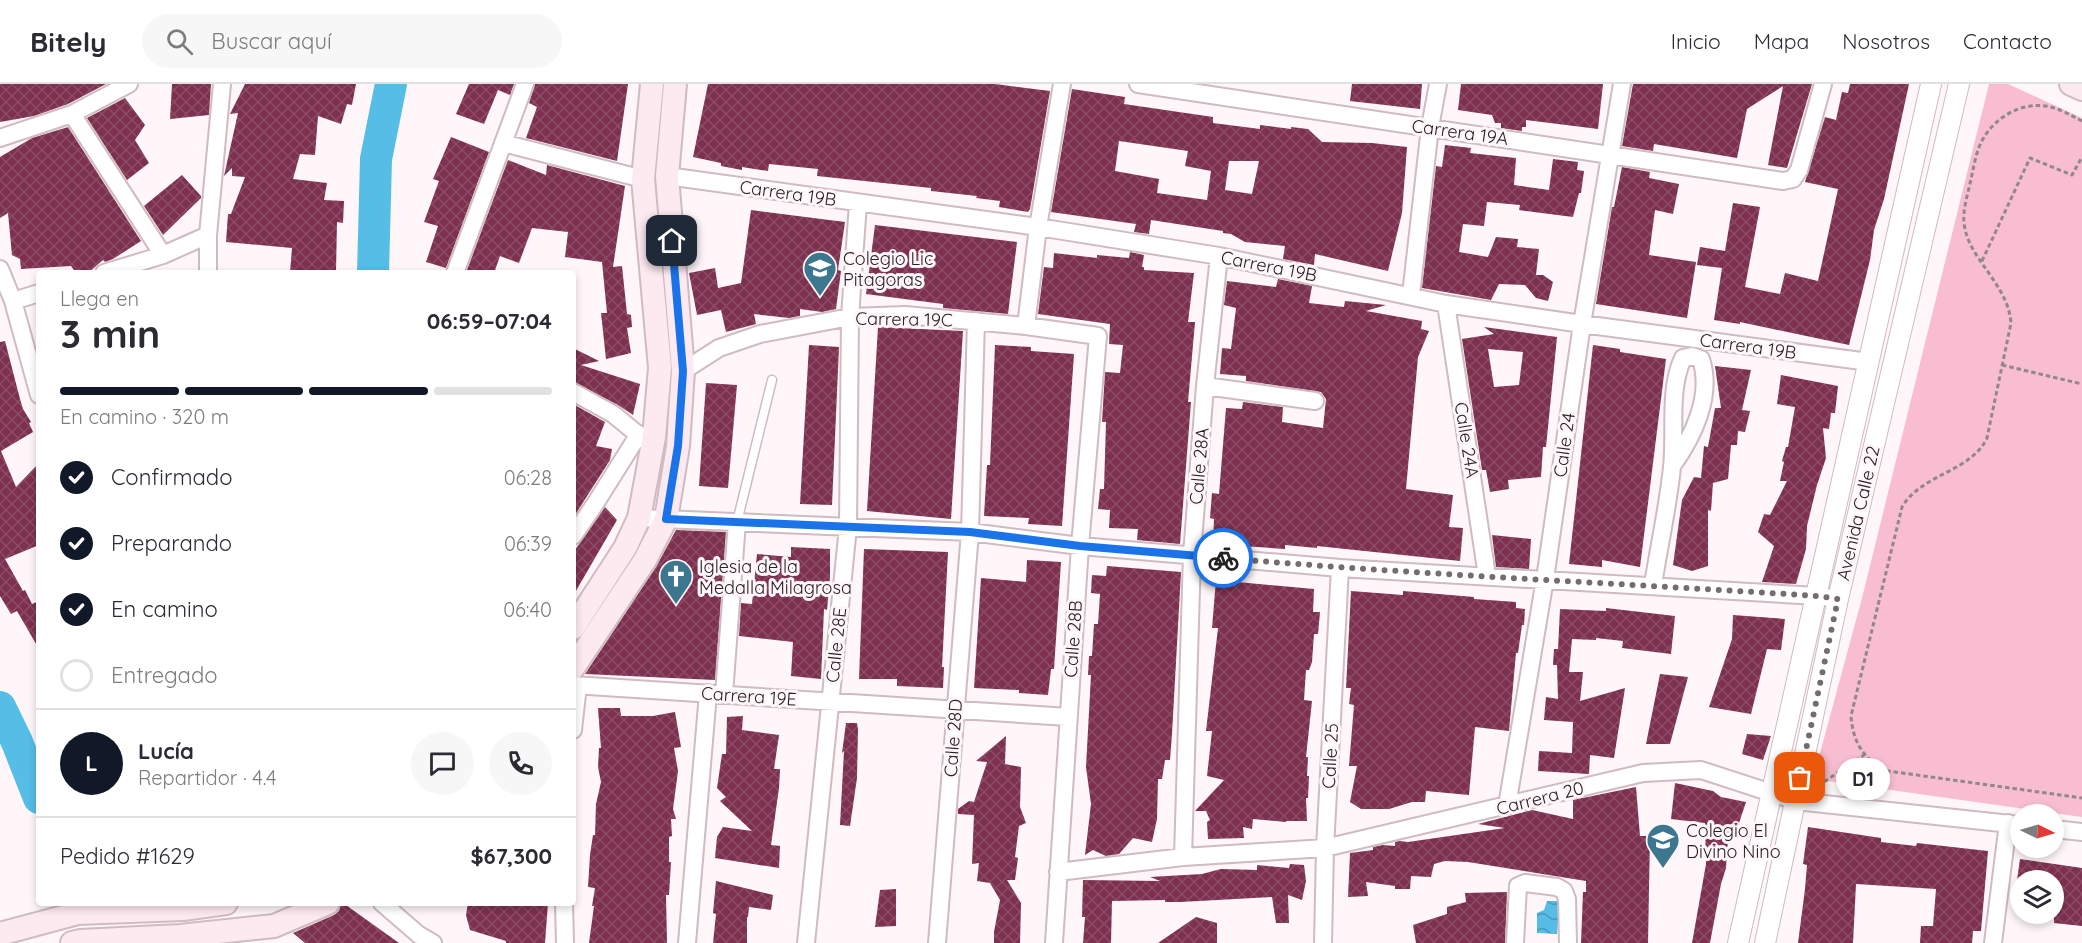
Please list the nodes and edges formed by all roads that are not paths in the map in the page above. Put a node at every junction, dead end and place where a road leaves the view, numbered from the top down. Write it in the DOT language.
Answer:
graph roads {
  1 [pos="129,84"];
  2 [pos="222,84"];
  3 [pos="525,84"];
  4 [pos="652,84"];
  5 [pos="675,84"];
  6 [pos="1062,84"];
  7 [pos="1138,84"];
  8 [pos="1438,84"];
  9 [pos="1622,84"];
  10 [pos="1823,84"];
  11 [pos="1931,84"];
  12 [pos="1959,84"];
  13 [pos="2072,84"];
  14 [pos="2082,89"];
  15 [pos="72,114"];
  16 [pos="1430,127"];
  17 [pos="0,138"];
  18 [pos="503,143"];
  19 [pos="1610,154"];
  20 [pos="667,176"];
  21 [pos="643,179"];
  22 [pos="858,203"];
  23 [pos="1038,226"];
  24 [pos="208,235"];
  25 [pos="163,255"];
  26 [pos="1219,256"];
  27 [pos="0,269"];
  28 [pos="114,270"];
  29 [pos="208,270"];
  30 [pos="456,270"];
  31 [pos="36,294"];
  32 [pos="1411,295"];
  33 [pos="13,301"];
  34 [pos="1446,304"];
  35 [pos="850,317"];
  36 [pos="976,321"];
  37 [pos="1582,324"];
  38 [pos="1026,326"];
  39 [pos="1098,336"];
  40 [pos="1869,362"];
  41 [pos="683,371"];
  42 [pos="772,380"];
  43 [pos="36,384"];
  44 [pos="1205,386"];
  45 [pos="576,394"];
  46 [pos="1315,401"];
  47 [pos="646,441"];
  48 [pos="1672,466"];
  49 [pos="639,518"];
  50 [pos="666,519"];
  51 [pos="737,522"];
  52 [pos="848,526"];
  53 [pos="576,532"];
  54 [pos="970,532"];
  55 [pos="1080,546"];
  56 [pos="1192,555"];
  57 [pos="1340,568"];
  58 [pos="1487,576"];
  59 [pos="1545,579"];
  60 [pos="1653,585"];
  61 [pos="1817,596"];
  62 [pos="1838,599"];
  63 [pos="576,623"];
  64 [pos="576,677"];
  65 [pos="576,679"];
  66 [pos="716,694"];
  67 [pos="830,701"];
  68 [pos="955,710"];
  69 [pos="1068,717"];
  70 [pos="1771,793"];
  71 [pos="1796,801"];
  72 [pos="1507,806"];
  73 [pos="2010,824"];
  74 [pos="2064,830"];
  75 [pos="2082,832"];
  76 [pos="2010,847"];
  77 [pos="1325,848"];
  78 [pos="1184,857"];
  79 [pos="1058,872"];
  80 [pos="204,906"];
  81 [pos="321,906"];
  82 [pos="385,906"];
  83 [pos="564,906"];
  84 [pos="1,932"];
  85 [pos="72,943"];
  86 [pos="433,943"];
  87 [pos="566,943"];
  88 [pos="687,943"];
  89 [pos="806,943"];
  90 [pos="937,943"];
  91 [pos="1054,943"];
  92 [pos="1323,943"];
  93 [pos="1515,943"];
  94 [pos="1568,943"];
  95 [pos="1738,943"];
  96 [pos="1765,943"];
  97 [pos="1993,943"];
  1 -- 15 [label="street"];
  2 -- 24 [label="street"];
  3 -- 18 [label="street"];
  4 -- 21 [label="main road"];
  5 -- 20 [label="main road"];
  6 -- 23 [label="street"];
  7 -- 16 [label="street, Carrera 19A"];
  8 -- 16 [label="street"];
  9 -- 19 [label="street, Calle 24"];
  10 -- 19 [label="street, Carrera 19A"];
  11 -- 40 [label="street, Avenida Calle 22"];
  12 -- 62 [label="street, Avenida Calle 22"];
  13 -- 14 [label="main road"];
  15 -- 17 [label="street"];
  15 -- 25 [label="street"];
  16 -- 19 [label="street, Carrera 19A"];
  16 -- 32 [label="street"];
  18 -- 21 [label="street"];
  18 -- 30 [label="street"];
  19 -- 37 [label="street, Calle 24"];
  20 -- 22 [label="street, Carrera 19B"];
  20 -- 41 [label="main road"];
  21 -- 47 [label="main road"];
  22 -- 23 [label="street, Carrera 19B"];
  22 -- 35 [label="street, Calle 28E"];
  23 -- 26 [label="street, Carrera 19B"];
  23 -- 38 [label="street"];
  24 -- 25 [label="street"];
  24 -- 29 [label="street"];
  25 -- 28 [label="street"];
  26 -- 32 [label="street, Carrera 19B"];
  26 -- 44 [label="street, Calle 28A"];
  27 -- 33 [label="street"];
  31 -- 33 [label="street"];
  32 -- 34 [label="street, Carrera 19B"];
  33 -- 43 [label="street"];
  34 -- 37 [label="street, Carrera 19B"];
  34 -- 58 [label="street, Calle 24A"];
  35 -- 36 [label="street, Carrera 19C"];
  35 -- 41 [label="street, Carrera 19C"];
  35 -- 52 [label="street, Calle 28E"];
  36 -- 38 [label="street, Carrera 19C"];
  36 -- 54 [label="street, Calle 28D"];
  37 -- 40 [label="street, Carrera 19B"];
  37 -- 59 [label="street, Calle 24"];
  38 -- 39 [label="street, Carrera 19C"];
  39 -- 55 [label="street, Calle 28B"];
  40 -- 61 [label="street, Avenida Calle 22"];
  41 -- 50 [label="main road"];
  42 -- 51 [label="lane"];
  44 -- 46 [label="street"];
  44 -- 56 [label="street, Calle 28A"];
  45 -- 47 [label="street"];
  47 -- 49 [label="main road"];
  47 -- 53 [label="street"];
  48 -- 48 [label="street"];
  48 -- 60 [label="street"];
  49 -- 50 [label="street"];
  49 -- 63 [label="main road"];
  50 -- 51 [label="street"];
  50 -- 64 [label="main road"];
  51 -- 52 [label="street"];
  51 -- 66 [label="street"];
  52 -- 54 [label="street"];
  52 -- 67 [label="street, Calle 28E"];
  54 -- 55 [label="street"];
  54 -- 68 [label="street, Calle 28D"];
  55 -- 56 [label="street"];
  55 -- 69 [label="street, Calle 28B"];
  56 -- 57 [label="street"];
  56 -- 78 [label="street, Calle 28A"];
  57 -- 58 [label="street"];
  57 -- 77 [label="street, Calle 25"];
  58 -- 59 [label="street"];
  59 -- 60 [label="street"];
  59 -- 72 [label="street, Calle 24"];
  60 -- 61 [label="street"];
  61 -- 62 [label="street"];
  61 -- 70 [label="street, Avenida Calle 22"];
  62 -- 71 [label="street, Avenida Calle 22"];
  65 -- 66 [label="street, Carrera 19E"];
  66 -- 67 [label="street, Carrera 19E"];
  66 -- 88 [label="street"];
  67 -- 68 [label="street, Carrera 19E"];
  67 -- 89 [label="street, Calle 28E"];
  68 -- 69 [label="street, Carrera 19E"];
  68 -- 90 [label="street, Calle 28D"];
  69 -- 79 [label="street, Calle 28B"];
  70 -- 71 [label="street, Carrera 20"];
  70 -- 72 [label="street, Carrera 20"];
  70 -- 95 [label="street, Avenida Calle 22"];
  71 -- 73 [label="street, Carrera 20"];
  71 -- 96 [label="street, Avenida Calle 22"];
  72 -- 77 [label="street, Carrera 20"];
  74 -- 75 [label="street"];
  76 -- 97 [label="street"];
  77 -- 78 [label="street, Carrera 20"];
  77 -- 92 [label="street, Calle 25"];
  78 -- 79 [label="street, Carrera 20"];
  79 -- 91 [label="street, Calle 28B"];
  80 -- 84 [label="main road"];
  81 -- 85 [label="main road"];
  82 -- 86 [label="street"];
  83 -- 87 [label="street"];
  93 -- 94 [label="street"];
}
